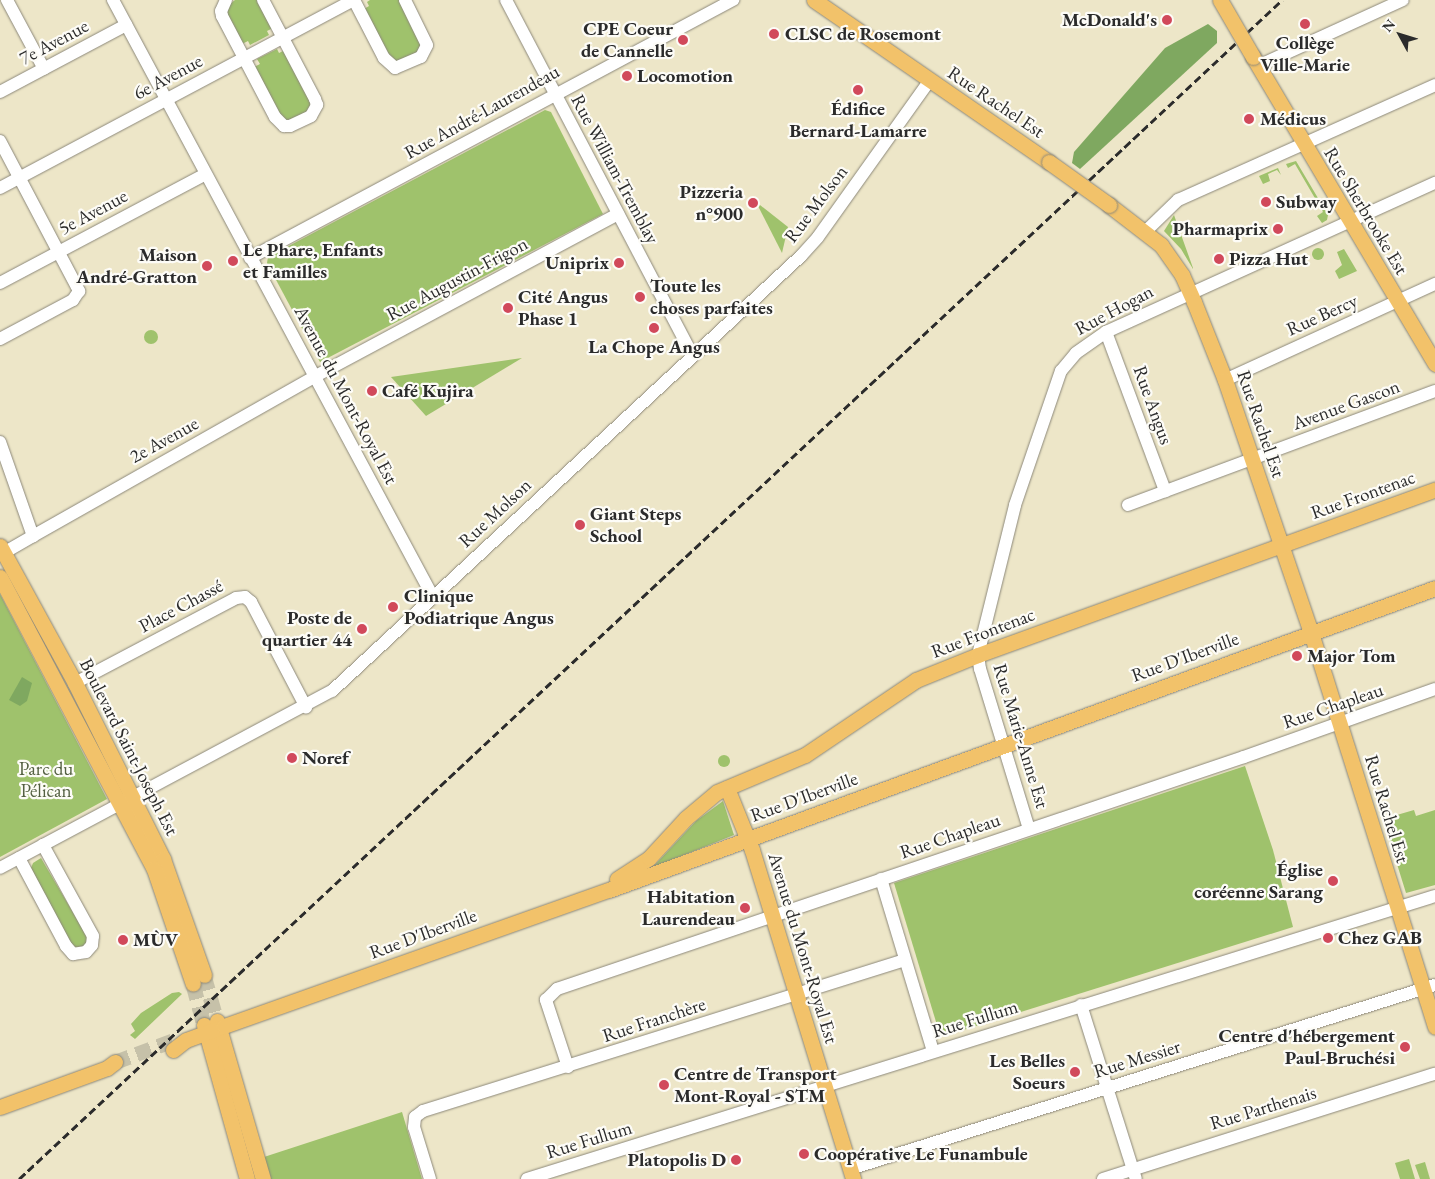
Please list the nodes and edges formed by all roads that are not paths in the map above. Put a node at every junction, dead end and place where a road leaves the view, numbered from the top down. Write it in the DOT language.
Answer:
graph roads {
  1 [pos="113,0"];
  2 [pos="226,0"];
  3 [pos="263,0"];
  4 [pos="354,0"];
  5 [pos="405,0"];
  6 [pos="506,0"];
  7 [pos="733,0"];
  8 [pos="814,0"];
  9 [pos="1220,0"];
  10 [pos="1403,0"];
  11 [pos="5,5"];
  12 [pos="126,25"];
  13 [pos="284,37"];
  14 [pos="244,58"];
  15 [pos="1255,62"];
  16 [pos="44,69"];
  17 [pos="930,80"];
  18 [pos="1435,85"];
  19 [pos="0,92"];
  20 [pos="555,95"];
  21 [pos="165,100"];
  22 [pos="0,141"];
  23 [pos="1302,144"];
  24 [pos="204,175"];
  25 [pos="19,178"];
  26 [pos="1435,183"];
  27 [pos="0,188"];
  28 [pos="618,214"];
  29 [pos="1348,222"];
  30 [pos="1146,231"];
  31 [pos="59,250"];
  32 [pos="250,258"];
  33 [pos="0,283"];
  34 [pos="1435,284"];
  35 [pos="1190,293"];
  36 [pos="1397,302"];
  37 [pos="1106,332"];
  38 [pos="0,339"];
  39 [pos="692,355"];
  40 [pos="1435,364"];
  41 [pos="314,377"];
  42 [pos="1225,380"];
  43 [pos="1435,392"];
  44 [pos="0,442"];
  45 [pos="1252,460"];
  46 [pos="5,472"];
  47 [pos="1435,490"];
  48 [pos="1165,491"];
  49 [pos="1128,505"];
  50 [pos="33,536"];
  51 [pos="1282,546"];
  52 [pos="1,552"];
  53 [pos="0,577"];
  54 [pos="1435,588"];
  55 [pos="433,597"];
  56 [pos="1311,632"];
  57 [pos="978,655"];
  58 [pos="75,683"];
  59 [pos="1435,689"];
  60 [pos="306,707"];
  61 [pos="1340,724"];
  62 [pos="1002,745"];
  63 [pos="727,788"];
  64 [pos="127,801"];
  65 [pos="1029,829"];
  66 [pos="748,839"];
  67 [pos="43,845"];
  68 [pos="19,858"];
  69 [pos="0,868"];
  70 [pos="881,879"];
  71 [pos="589,895"];
  72 [pos="1435,896"];
  73 [pos="1397,907"];
  74 [pos="772,916"];
  75 [pos="905,960"];
  76 [pos="198,979"];
  77 [pos="1429,987"];
  78 [pos="797,994"];
  79 [pos="1081,1005"];
  80 [pos="212,1027"];
  81 [pos="1435,1028"];
  82 [pos="179,1043"];
  83 [pos="933,1051"];
  84 [pos="112,1067"];
  85 [pos="568,1067"];
  86 [pos="1435,1074"];
  87 [pos="824,1086"];
  88 [pos="1107,1088"];
  89 [pos="0,1107"];
  90 [pos="851,1174"];
  91 [pos="1135,1174"];
  92 [pos="247,1179"];
  93 [pos="263,1179"];
  94 [pos="430,1179"];
  95 [pos="527,1179"];
  96 [pos="1103,1179"];
  1 -- 12 [label="street, Avenue du Mont-Royal Est"];
  2 -- 14 [label="street"];
  3 -- 13 [label="street"];
  4 -- 5 [label="street"];
  4 -- 13 [label="street, 6e Avenue"];
  6 -- 20 [label="street, Rue William-Tremblay"];
  7 -- 20 [label="street, Rue André-Laurendeau"];
  8 -- 17 [label="main road, Rue Rachel Est"];
  9 -- 15 [label="main road, Rue Sherbrooke Est, bridge"];
  10 -- 15 [label="street"];
  11 -- 16 [label="street"];
  12 -- 16 [label="street, 7e Avenue"];
  12 -- 21 [label="street, Avenue du Mont-Royal Est"];
  13 -- 14 [label="street, 6e Avenue"];
  13 -- 14 [label="street"];
  14 -- 21 [label="street, 6e Avenue"];
  15 -- 23 [label="main road, Rue Sherbrooke Est"];
  16 -- 19 [label="street, 7e Avenue"];
  17 -- 30 [label="main road, Rue Rachel Est, bridge"];
  17 -- 39 [label="street, Rue Molson"];
  18 -- 23 [label="street"];
  20 -- 28 [label="street, Rue William-Tremblay"];
  20 -- 32 [label="street, Rue André-Laurendeau"];
  21 -- 24 [label="street, Avenue du Mont-Royal Est"];
  21 -- 25 [label="street, 6e Avenue"];
  22 -- 25 [label="street"];
  23 -- 29 [label="main road, Rue Sherbrooke Est"];
  23 -- 30 [label="street"];
  24 -- 31 [label="street, 5e Avenue"];
  24 -- 32 [label="street, Avenue du Mont-Royal Est"];
  25 -- 27 [label="street, 6e Avenue"];
  25 -- 31 [label="street"];
  26 -- 29 [label="street, Rue Hogan"];
  28 -- 39 [label="street, Rue William-Tremblay"];
  28 -- 41 [label="street, Rue Augustin-Frigon"];
  29 -- 35 [label="street, Rue Hogan"];
  29 -- 36 [label="main road, Rue Sherbrooke Est"];
  30 -- 35 [label="main road, Rue Rachel Est"];
  31 -- 33 [label="street, 5e Avenue"];
  31 -- 38 [label="street"];
  32 -- 41 [label="street, Avenue du Mont-Royal Est"];
  34 -- 36 [label="street, Rue Bercy"];
  35 -- 37 [label="street, Rue Hogan"];
  35 -- 42 [label="main road, Rue Rachel Est"];
  36 -- 40 [label="main road, Rue Sherbrooke Est"];
  36 -- 42 [label="street, Rue Bercy"];
  37 -- 48 [label="street, Rue Angus"];
  37 -- 57 [label="street, Rue Hogan"];
  39 -- 55 [label="street, Rue Molson"];
  41 -- 50 [label="street, 2e Avenue"];
  41 -- 55 [label="street, Avenue du Mont-Royal Est"];
  42 -- 45 [label="main road, Rue Rachel Est"];
  43 -- 45 [label="street, Avenue Gascon"];
  44 -- 46 [label="street"];
  45 -- 48 [label="street, Avenue Gascon"];
  45 -- 51 [label="main road, Rue Rachel Est"];
  46 -- 50 [label="street"];
  47 -- 51 [label="main road, Rue Frontenac"];
  48 -- 49 [label="street, Avenue Gascon"];
  50 -- 52 [label="street, 2e Avenue"];
  51 -- 56 [label="main road, Rue Rachel Est"];
  51 -- 57 [label="main road, Rue Frontenac"];
  52 -- 58 [label="main road, Boulevard Saint-Joseph Est"];
  53 -- 64 [label="main road, Boulevard Saint-Joseph Est"];
  54 -- 56 [label="main road, Rue D'Iberville"];
  55 -- 60 [label="street, Rue Molson"];
  56 -- 61 [label="main road, Rue Rachel Est"];
  56 -- 62 [label="main road, Rue D'Iberville"];
  57 -- 62 [label="street, Rue Marie-Anne Est"];
  57 -- 63 [label="main road, Rue Frontenac"];
  58 -- 60 [label="street, Place Chassé"];
  58 -- 64 [label="main road, Boulevard Saint-Joseph Est"];
  59 -- 61 [label="street, Rue Chapleau"];
  60 -- 64 [label="street, Rue Molson"];
  61 -- 65 [label="street, Rue Chapleau"];
  61 -- 73 [label="main road, Rue Rachel Est"];
  62 -- 65 [label="street, Rue Marie-Anne Est"];
  62 -- 66 [label="main road, Rue D'Iberville"];
  63 -- 66 [label="main road, Avenue du Mont-Royal Est"];
  63 -- 71 [label="main road, Rue Frontenac"];
  64 -- 67 [label="street, Rue Molson"];
  64 -- 76 [label="main road, Boulevard Saint-Joseph Est"];
  65 -- 70 [label="street, Rue Chapleau"];
  66 -- 71 [label="main road, Rue D'Iberville"];
  66 -- 74 [label="main road, Avenue du Mont-Royal Est"];
  67 -- 68 [label="street, Rue Molson"];
  67 -- 68 [label="street"];
  68 -- 69 [label="street, Rue Molson"];
  70 -- 74 [label="street, Rue Chapleau"];
  70 -- 75 [label="street"];
  71 -- 80 [label="main road, Rue D'Iberville"];
  72 -- 73 [label="street, Rue Fullum"];
  73 -- 77 [label="main road, Rue Rachel Est"];
  73 -- 79 [label="street, Rue Fullum"];
  74 -- 78 [label="main road, Avenue du Mont-Royal Est"];
  74 -- 85 [label="street, Rue Chapleau"];
  75 -- 78 [label="street, Rue Franchère"];
  75 -- 83 [label="street"];
  77 -- 81 [label="main road, Rue Rachel Est"];
  77 -- 88 [label="street, Rue Messier"];
  78 -- 85 [label="street, Rue Franchère"];
  78 -- 87 [label="main road, Avenue du Mont-Royal Est"];
  79 -- 83 [label="street, Rue Fullum"];
  79 -- 88 [label="street"];
  80 -- 82 [label="main road, Rue D'Iberville"];
  80 -- 92 [label="main road"];
  80 -- 93 [label="main road"];
  83 -- 87 [label="street, Rue Fullum"];
  84 -- 89 [label="main road"];
  85 -- 94 [label="street, Rue Franchère"];
  86 -- 91 [label="street, Rue Parthenais"];
  87 -- 90 [label="main road, Avenue du Mont-Royal Est"];
  87 -- 95 [label="street, Rue Fullum"];
  88 -- 90 [label="street, Rue Messier"];
  88 -- 91 [label="street"];
  91 -- 96 [label="street, Rue Parthenais"];
}
